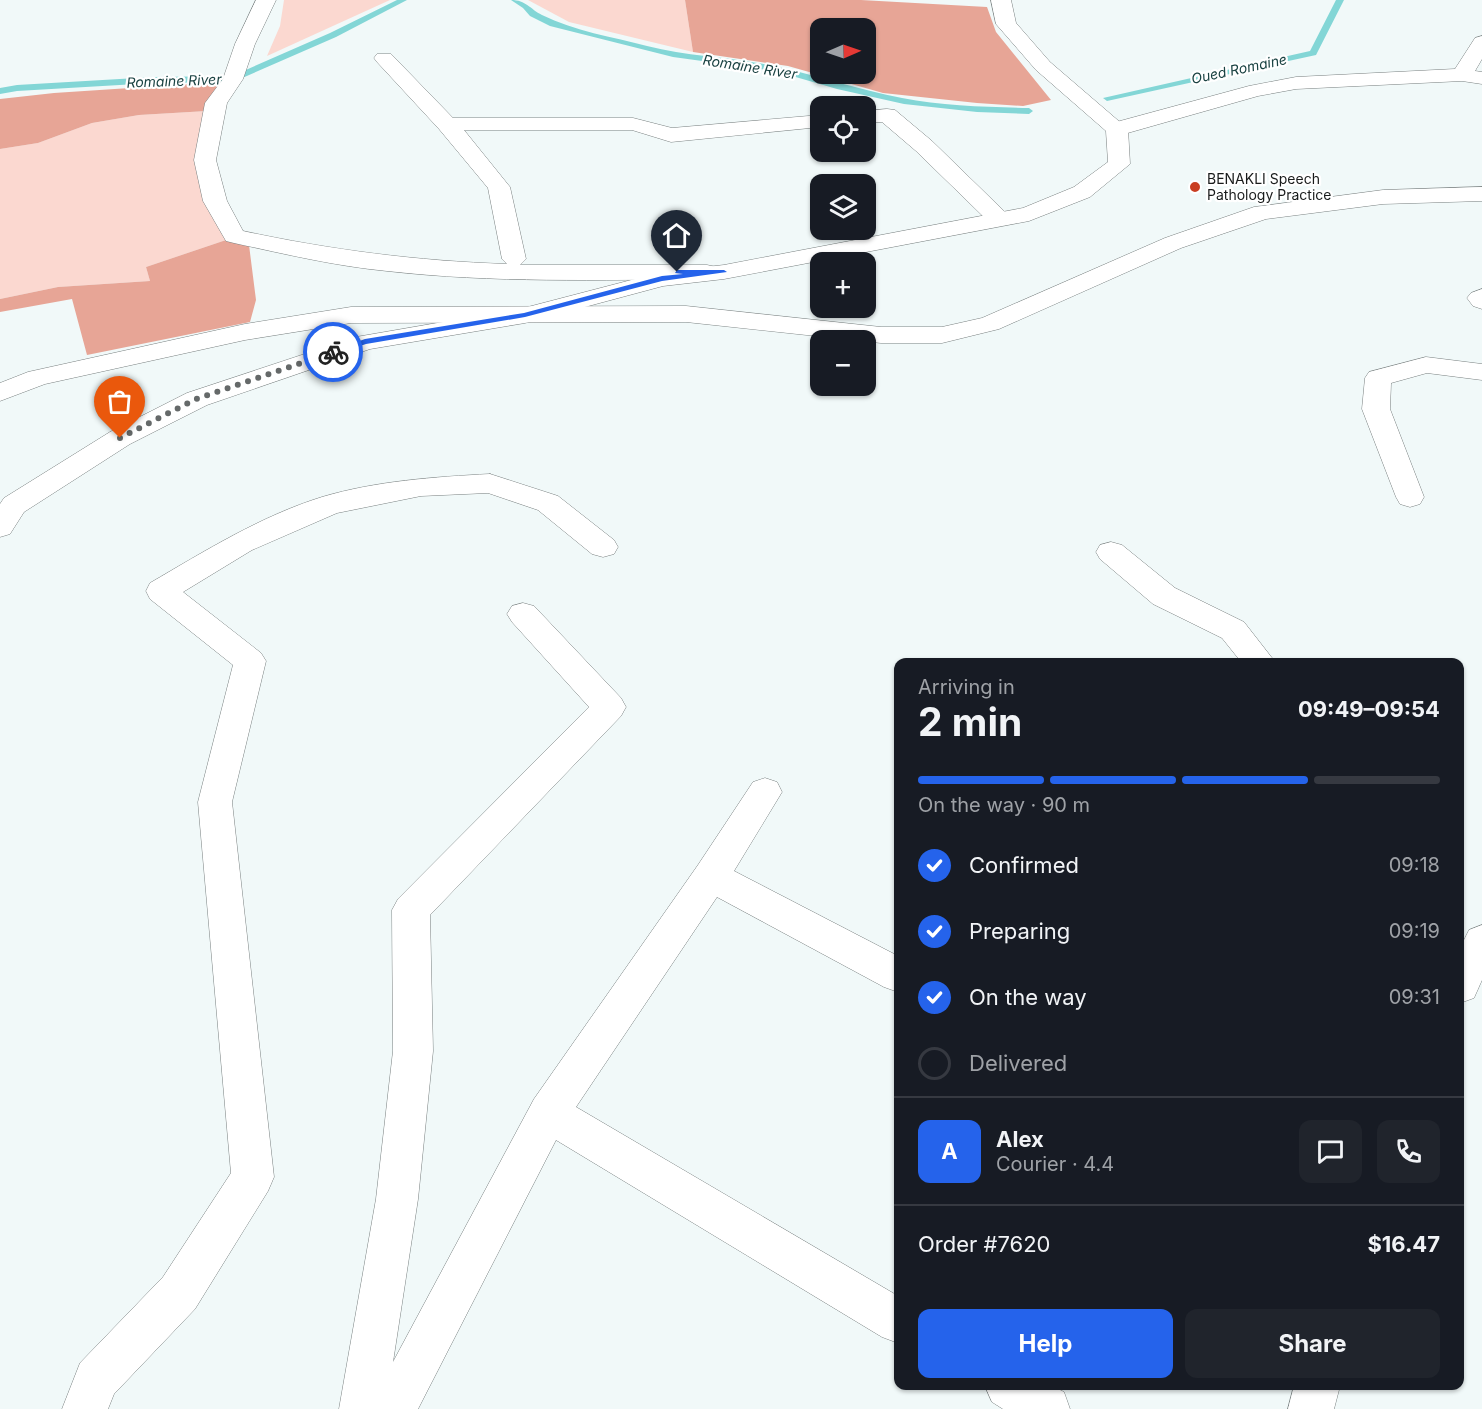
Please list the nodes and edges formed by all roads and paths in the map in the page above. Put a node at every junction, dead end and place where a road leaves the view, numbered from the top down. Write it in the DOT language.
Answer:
graph roads {
  1 [pos="266,0"];
  2 [pos="1001,0"];
  3 [pos="1482,42"];
  4 [pos="384,58"];
  5 [pos="1472,76"];
  6 [pos="876,116"];
  7 [pos="810,122"];
  8 [pos="447,124"];
  9 [pos="1117,129"];
  10 [pos="1482,194"];
  11 [pos="999,219"];
  12 [pos="514,259"];
  13 [pos="724,272"];
  14 [pos="525,315"];
  15 [pos="1482,372"];
  16 [pos="0,393"];
  17 [pos="1410,497"];
  18 [pos="0,527"];
  19 [pos="603,547"];
  20 [pos="1111,552"];
  21 [pos="523,614"];
  22 [pos="1256,658"];
  23 [pos="765,792"];
  24 [pos="711,876"];
  25 [pos="1482,941"];
  26 [pos="894,973"];
  27 [pos="1464,979"];
  28 [pos="548,1113"];
  29 [pos="894,1319"];
  30 [pos="1015,1390"];
  31 [pos="1316,1390"];
  32 [pos="85,1409"];
  33 [pos="362,1409"];
  34 [pos="393,1409"];
  35 [pos="1047,1409"];
  36 [pos="1311,1409"];
  1 -- 13 [label="street"];
  2 -- 9 [label="street"];
  3 -- 5 [label="street"];
  4 -- 8 [label="street"];
  5 -- 9 [label="street"];
  6 -- 11 [label="street"];
  7 -- 8 [label="street"];
  8 -- 12 [label="street"];
  9 -- 11 [label="street"];
  10 -- 14 [label="street"];
  11 -- 13 [label="street"];
  13 -- 14 [label="street"];
  14 -- 16 [label="street"];
  14 -- 18 [label="street"];
  15 -- 17 [label="street"];
  19 -- 32 [label="street"];
  20 -- 22 [label="street"];
  21 -- 33 [label="street"];
  23 -- 24 [label="street"];
  24 -- 26 [label="street"];
  24 -- 28 [label="street"];
  25 -- 27 [label="street"];
  28 -- 29 [label="street"];
  28 -- 34 [label="street"];
  30 -- 35 [label="street"];
  31 -- 36 [label="street"];
}
